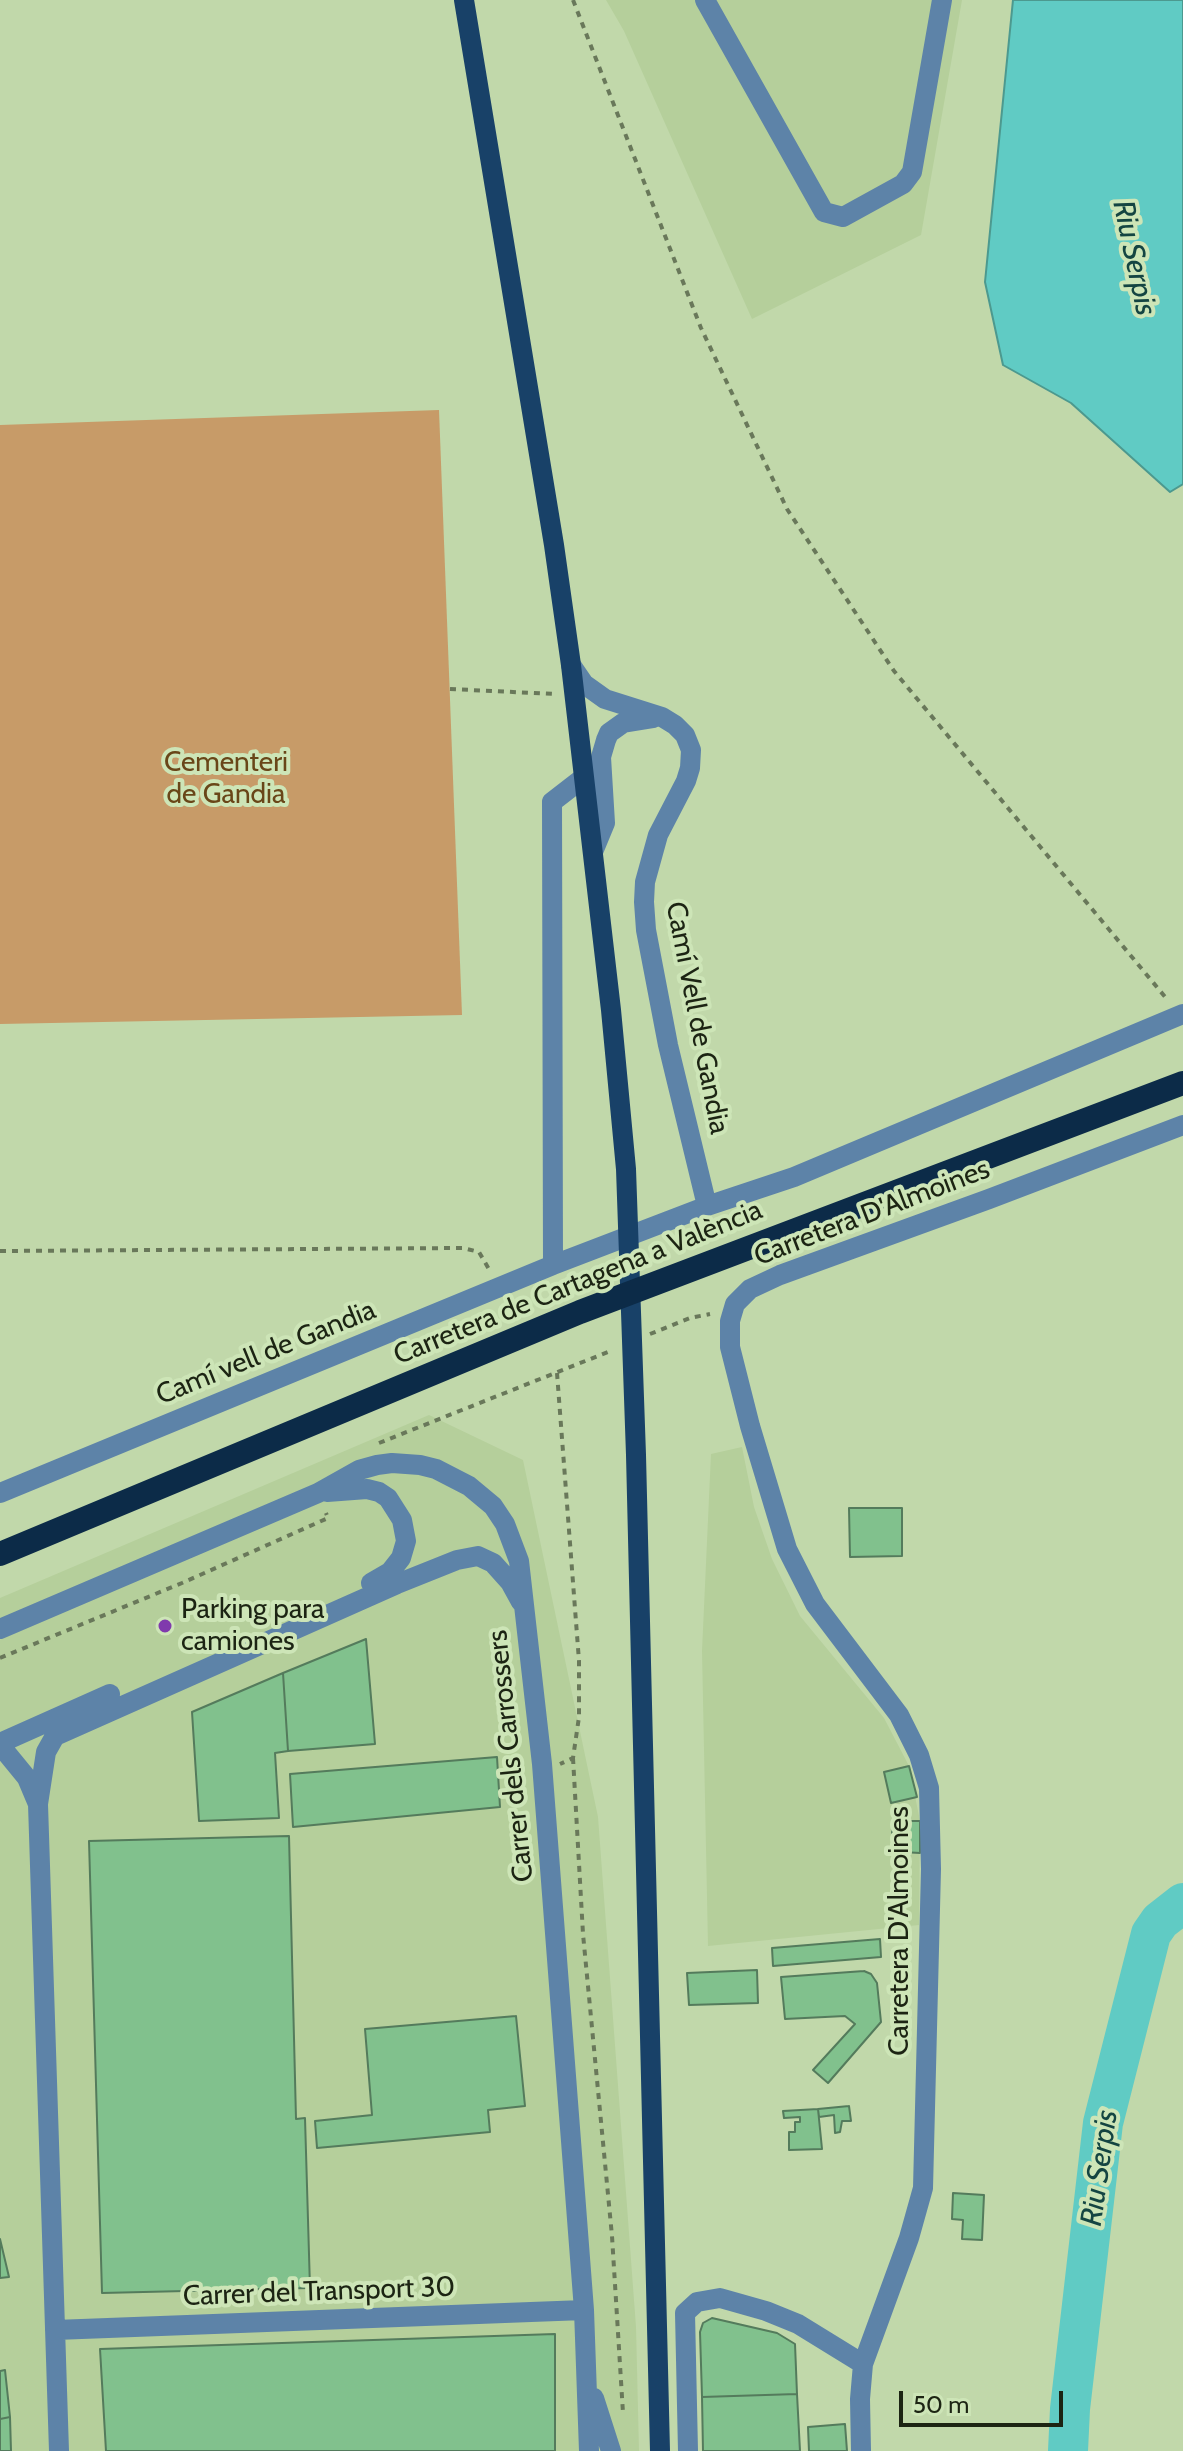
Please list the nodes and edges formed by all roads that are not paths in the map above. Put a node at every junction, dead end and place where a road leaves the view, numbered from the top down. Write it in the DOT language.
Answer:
graph roads {
  1 [pos="464,0"];
  2 [pos="705,0"];
  3 [pos="942,0"];
  4 [pos="571,665"];
  5 [pos="662,717"];
  6 [pos="583,778"];
  7 [pos="593,852"];
  8 [pos="1182,1014"];
  9 [pos="1183,1083"];
  10 [pos="1183,1125"];
  11 [pos="707,1206"];
  12 [pos="553,1265"];
  13 [pos="0,1493"];
  14 [pos="318,1493"];
  15 [pos="0,1554"];
  16 [pos="524,1607"];
  17 [pos="0,1629"];
  18 [pos="0,1744"];
  19 [pos="38,1804"];
  20 [pos="584,2310"];
  21 [pos="55,2330"];
  22 [pos="863,2364"];
  23 [pos="586,2376"];
  24 [pos="59,2451"];
  25 [pos="589,2451"];
  26 [pos="611,2451"];
  27 [pos="660,2451"];
  28 [pos="688,2451"];
  29 [pos="861,2451"];
  1 -- 4 [label="main road"];
  2 -- 3 [label="street"];
  4 -- 5 [label="street, Camí Vell de Gandia"];
  4 -- 6 [label="main road"];
  5 -- 7 [label="street"];
  5 -- 11 [label="street, Camí Vell de Gandia"];
  6 -- 7 [label="main road"];
  6 -- 12 [label="street"];
  7 -- 27 [label="main road"];
  8 -- 11 [label="street, Camí vell de Gandia"];
  9 -- 15 [label="highway, Carretera de Cartagena a València"];
  10 -- 22 [label="street, Carretera D'Almoines"];
  11 -- 12 [label="street, Camí vell de Gandia"];
  12 -- 13 [label="street, Camí vell de Gandia"];
  14 -- 16 [label="street"];
  14 -- 17 [label="street"];
  14 -- 18 [label="street"];
  16 -- 19 [label="street, Carrer dels Carrossers"];
  16 -- 20 [label="street, Carrer dels Carrossers"];
  18 -- 19 [label="street"];
  19 -- 21 [label="street"];
  20 -- 21 [label="street, Carrer del Transport 30"];
  20 -- 23 [label="street, Carrer dels Carrossers"];
  21 -- 24 [label="street"];
  22 -- 28 [label="street"];
  22 -- 29 [label="street, Carretera D'Almoines"];
  23 -- 25 [label="street, Carrer dels Carrossers"];
  23 -- 26 [label="street"];
}
